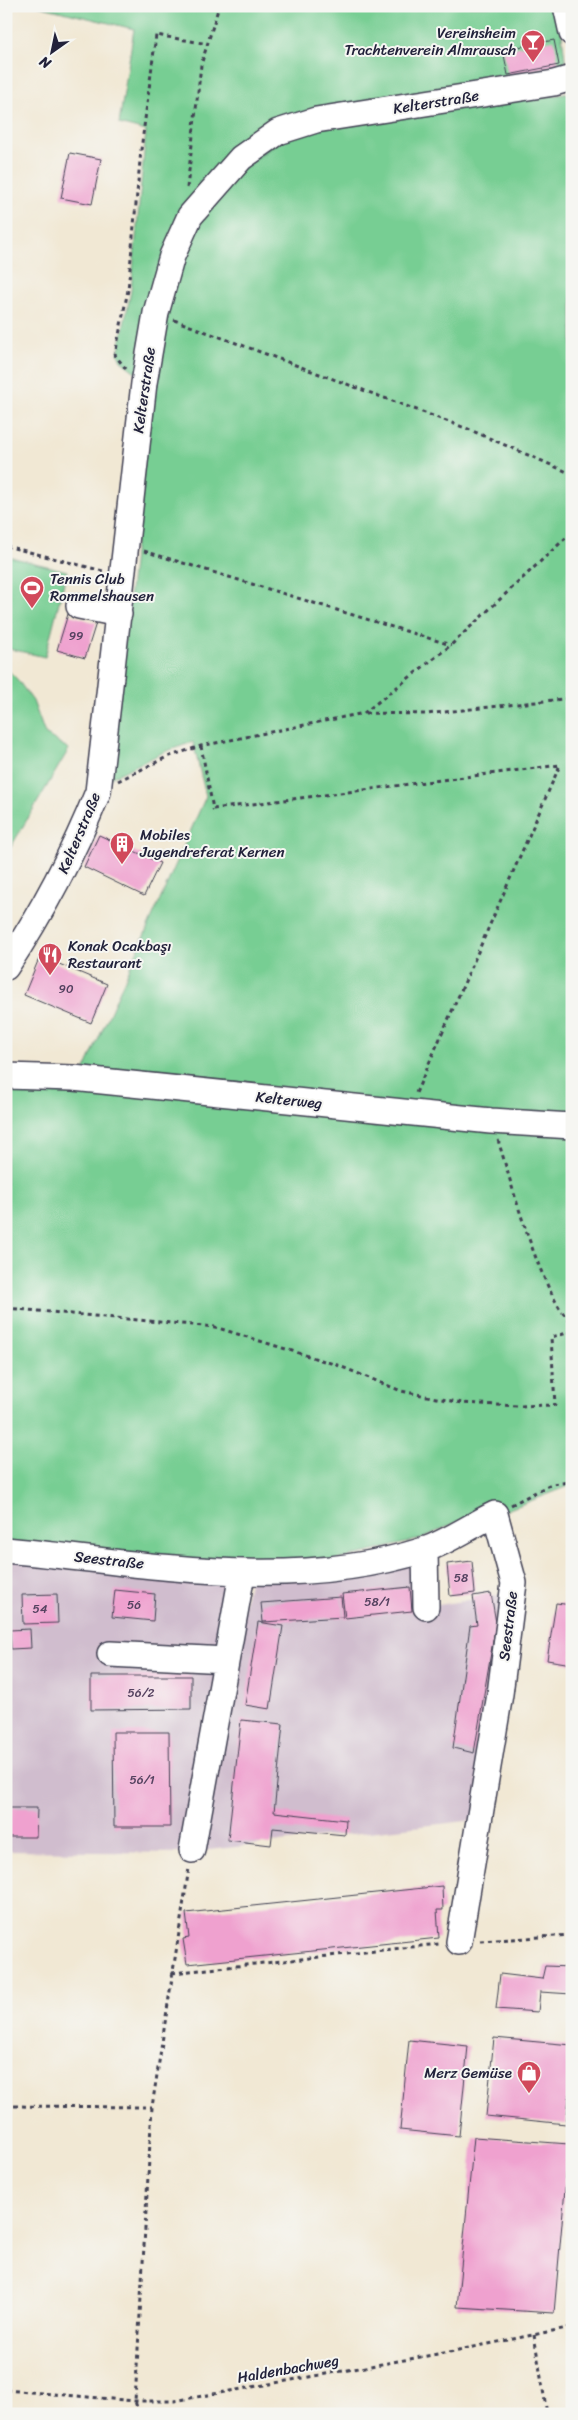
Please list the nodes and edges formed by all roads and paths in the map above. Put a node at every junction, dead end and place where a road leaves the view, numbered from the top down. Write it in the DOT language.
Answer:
graph roads {
  1 [pos="219,6"];
  2 [pos="566,6"];
  3 [pos="572,33"];
  4 [pos="208,44"];
  5 [pos="572,78"];
  6 [pos="190,216"];
  7 [pos="156,313"];
  8 [pos="144,383"];
  9 [pos="572,474"];
  10 [pos="572,532"];
  11 [pos="124,545"];
  12 [pos="6,546"];
  13 [pos="122,576"];
  14 [pos="79,606"];
  15 [pos="119,614"];
  16 [pos="451,645"];
  17 [pos="572,698"];
  18 [pos="364,713"];
  19 [pos="201,746"];
  20 [pos="98,792"];
  21 [pos="6,967"];
  22 [pos="6,1076"];
  23 [pos="407,1112"];
  24 [pos="491,1121"];
  25 [pos="572,1126"];
  26 [pos="6,1308"];
  27 [pos="572,1323"];
  28 [pos="572,1332"];
  29 [pos="572,1482"];
  30 [pos="495,1514"];
  31 [pos="425,1549"];
  32 [pos="6,1550"];
  33 [pos="242,1574"];
  34 [pos="426,1606"];
  35 [pos="110,1654"];
  36 [pos="226,1660"];
  37 [pos="192,1850"];
  38 [pos="572,1935"];
  39 [pos="459,1942"];
  40 [pos="172,1973"];
  41 [pos="6,2106"];
  42 [pos="152,2107"];
  43 [pos="572,2327"];
  44 [pos="534,2335"];
  45 [pos="6,2390"];
  46 [pos="135,2401"];
  47 [pos="138,2414"];
  48 [pos="547,2414"];
  1 -- 4 [label="path"];
  2 -- 3 [label="street"];
  4 -- 6 [label="path"];
  4 -- 8 [label="path"];
  5 -- 6 [label="street, Kelterstraße"];
  6 -- 7 [label="street, Kelterstraße"];
  7 -- 8 [label="street, Kelterstraße"];
  7 -- 9 [label="path"];
  8 -- 11 [label="street, Kelterstraße"];
  10 -- 16 [label="path"];
  11 -- 13 [label="street, Kelterstraße"];
  11 -- 16 [label="path"];
  12 -- 13 [label="path"];
  13 -- 15 [label="street, Kelterstraße"];
  14 -- 15 [label="street"];
  15 -- 20 [label="street, Kelterstraße"];
  16 -- 18 [label="path"];
  17 -- 18 [label="path"];
  18 -- 19 [label="path"];
  19 -- 20 [label="path"];
  19 -- 23 [label="path"];
  20 -- 21 [label="street, Kelterstraße"];
  22 -- 23 [label="street, Kelterweg"];
  23 -- 24 [label="street, Kelterweg"];
  24 -- 25 [label="street, Kelterweg"];
  24 -- 27 [label="path"];
  26 -- 28 [label="path"];
  29 -- 30 [label="path"];
  30 -- 31 [label="street, Seestraße"];
  30 -- 39 [label="street, Seestraße"];
  31 -- 33 [label="street, Seestraße"];
  31 -- 34 [label="street"];
  32 -- 33 [label="street, Seestraße"];
  33 -- 36 [label="street"];
  35 -- 36 [label="street"];
  36 -- 37 [label="street"];
  37 -- 40 [label="path"];
  38 -- 39 [label="path"];
  39 -- 40 [label="path"];
  40 -- 42 [label="path"];
  41 -- 42 [label="path"];
  42 -- 46 [label="path"];
  43 -- 44 [label="path, Haldenbachweg"];
  44 -- 46 [label="path, Haldenbachweg"];
  44 -- 48 [label="path"];
  45 -- 46 [label="path, Haldenbachweg"];
  46 -- 47 [label="path"];
}
